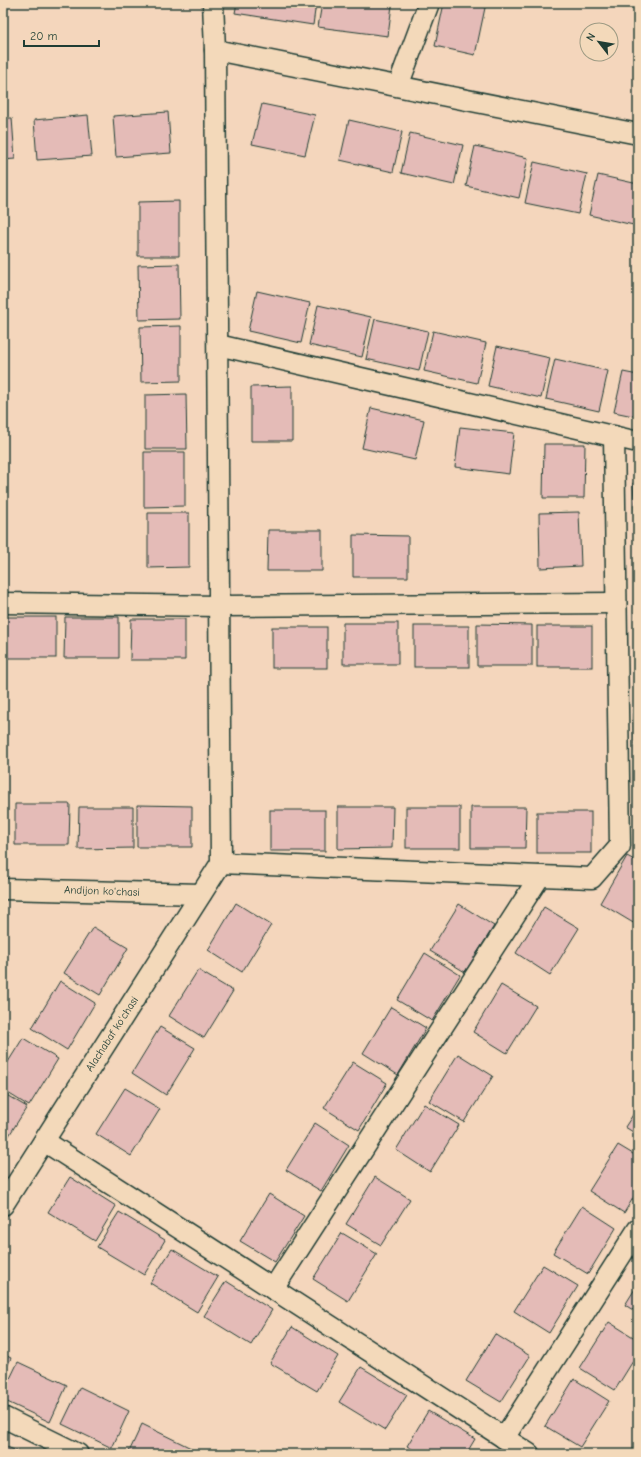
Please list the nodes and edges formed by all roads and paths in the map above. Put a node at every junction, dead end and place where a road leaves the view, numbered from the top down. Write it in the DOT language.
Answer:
graph roads {
  1 [pos="213,3"];
  2 [pos="429,3"];
  3 [pos="215,50"];
  4 [pos="398,86"];
  5 [pos="638,134"];
  6 [pos="218,345"];
  7 [pos="614,436"];
  8 [pos="638,442"];
  9 [pos="3,603"];
  10 [pos="616,603"];
  11 [pos="219,606"];
  12 [pos="221,863"];
  13 [pos="540,876"];
  14 [pos="3,889"];
  15 [pos="201,894"];
  16 [pos="44,1141"];
  17 [pos="3,1205"];
  18 [pos="638,1229"];
  19 [pos="274,1289"];
  20 [pos="3,1416"];
  21 [pos="504,1438"];
  22 [pos="78,1454"];
  23 [pos="529,1454"];
  1 -- 3 [label="street"];
  2 -- 4 [label="street"];
  3 -- 4 [label="street"];
  3 -- 6 [label="street"];
  4 -- 5 [label="street"];
  6 -- 7 [label="street"];
  6 -- 11 [label="street"];
  7 -- 8 [label="street"];
  7 -- 10 [label="street"];
  9 -- 11 [label="street"];
  10 -- 11 [label="street"];
  10 -- 13 [label="street"];
  11 -- 12 [label="street"];
  12 -- 13 [label="street"];
  12 -- 15 [label="street, Alachabaf ko'chasi"];
  13 -- 19 [label="street"];
  14 -- 15 [label="street, Andijon ko'chasi"];
  15 -- 16 [label="street, Alachabaf ko'chasi"];
  16 -- 17 [label="street, Alachabaf ko'chasi"];
  16 -- 19 [label="street"];
  18 -- 21 [label="street"];
  19 -- 21 [label="street"];
  20 -- 22 [label="street"];
  21 -- 23 [label="street"];
}
